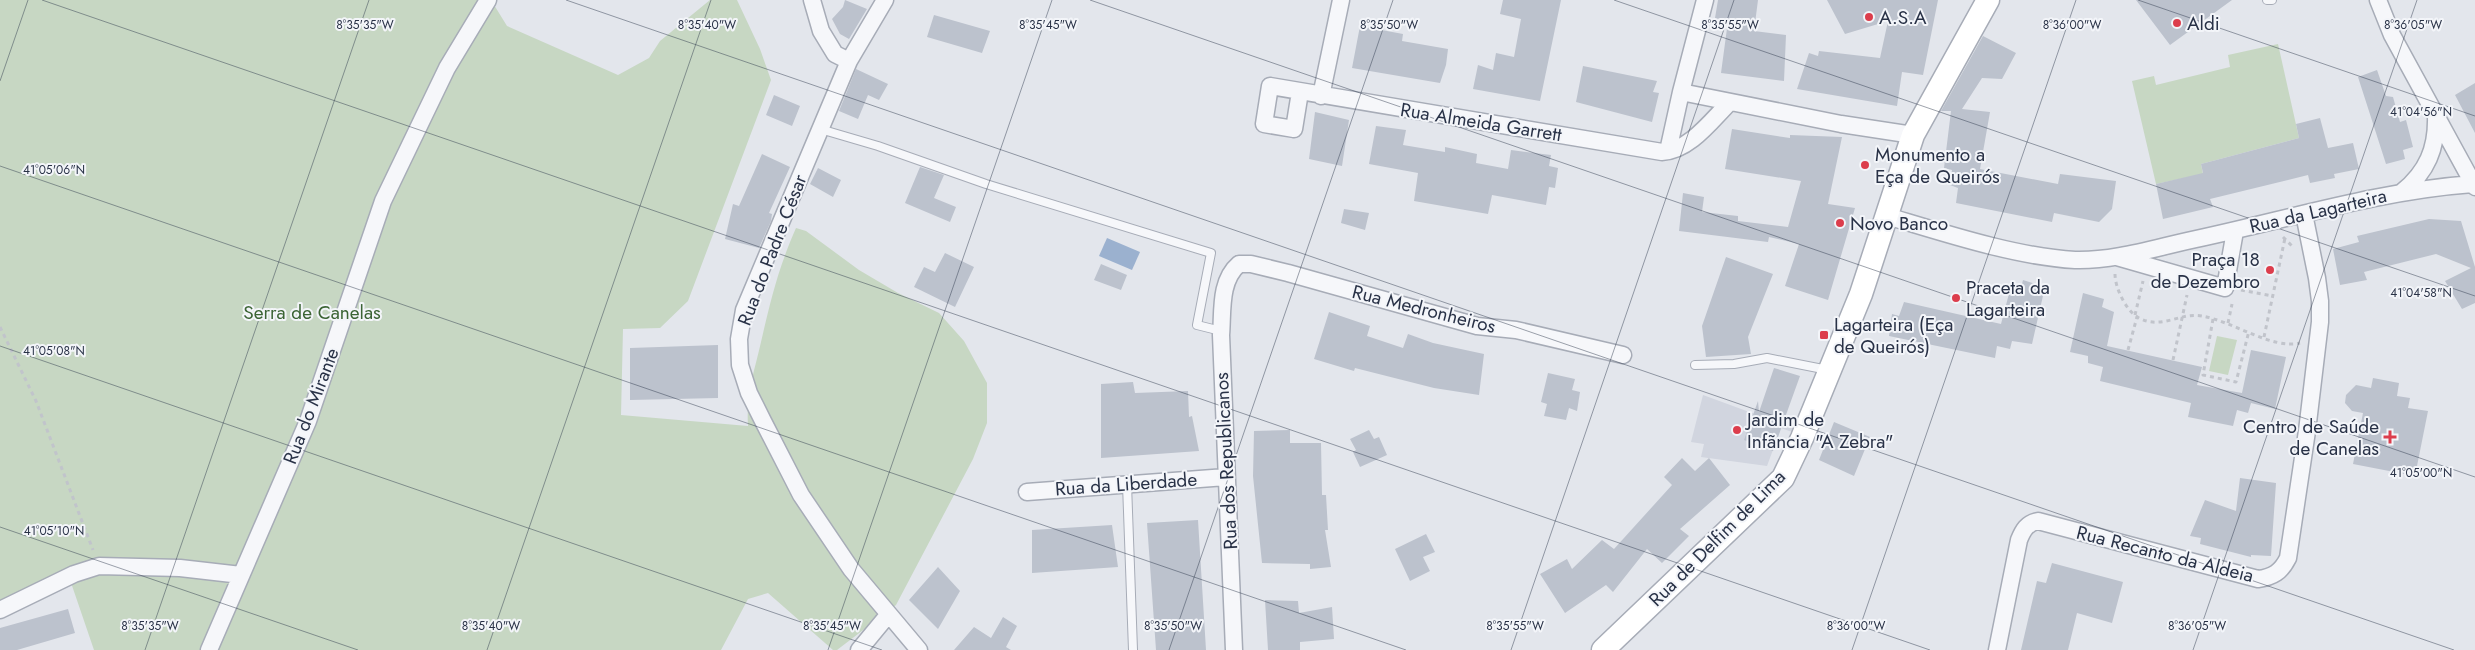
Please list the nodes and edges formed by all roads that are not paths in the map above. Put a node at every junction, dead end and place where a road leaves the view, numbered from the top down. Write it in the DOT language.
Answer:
graph roads {
  1 [pos="488,0"];
  2 [pos="812,0"];
  3 [pos="884,0"];
  4 [pos="1340,0"];
  5 [pos="1705,0"];
  6 [pos="1988,0"];
  7 [pos="2268,0"];
  8 [pos="2272,0"];
  9 [pos="2378,0"];
  10 [pos="849,61"];
  11 [pos="1300,92"];
  12 [pos="1680,92"];
  13 [pos="1321,96"];
  14 [pos="1729,103"];
  15 [pos="2436,113"];
  16 [pos="820,129"];
  17 [pos="1913,135"];
  18 [pos="1665,152"];
  19 [pos="2474,186"];
  20 [pos="2402,192"];
  21 [pos="2304,214"];
  22 [pos="1887,216"];
  23 [pos="2235,231"];
  24 [pos="2115,257"];
  25 [pos="1230,273"];
  26 [pos="1221,331"];
  27 [pos="1623,355"];
  28 [pos="1694,365"];
  29 [pos="1830,370"];
  30 [pos="1226,477"];
  31 [pos="1127,484"];
  32 [pos="1027,492"];
  33 [pos="241,575"];
  34 [pos="0,610"];
  35 [pos="888,615"];
  36 [pos="209,650"];
  37 [pos="860,650"];
  38 [pos="920,650"];
  39 [pos="1133,650"];
  40 [pos="1234,650"];
  41 [pos="1603,650"];
  42 [pos="1997,650"];
  1 -- 33 [label="street, Rua do Mirante"];
  2 -- 10 [label="street"];
  3 -- 10 [label="street, Rua do Padre César"];
  4 -- 13 [label="street"];
  5 -- 12 [label="street"];
  6 -- 17 [label="main road, Rua de Delfim de Lima"];
  7 -- 8 [label="lane"];
  9 -- 15 [label="street"];
  10 -- 16 [label="street, Rua do Padre César"];
  11 -- 13 [label="street, Rua Almeida Garrett"];
  12 -- 14 [label="street"];
  12 -- 18 [label="street"];
  13 -- 18 [label="street, Rua Almeida Garrett"];
  14 -- 17 [label="street"];
  14 -- 18 [label="street"];
  15 -- 19 [label="street"];
  15 -- 20 [label="street, Rua da Lagarteira"];
  16 -- 26 [label="lane"];
  16 -- 35 [label="street, Rua do Padre César"];
  17 -- 22 [label="main road, Rua de Delfim de Lima"];
  19 -- 20 [label="street, Rua da Lagarteira"];
  20 -- 21 [label="street, Rua da Lagarteira"];
  21 -- 23 [label="street, Rua da Lagarteira"];
  21 -- 42 [label="street, Rua Recanto da Aldeia"];
  22 -- 24 [label="street, Rua da Lagarteira"];
  22 -- 29 [label="main road, Rua de Delfim de Lima"];
  23 -- 24 [label="street, Rua da Lagarteira"];
  23 -- 24 [label="street, Rua da Lagarteira"];
  25 -- 26 [label="street, Rua dos Republicanos"];
  25 -- 27 [label="street, Rua Medronheiros"];
  26 -- 30 [label="street, Rua dos Republicanos"];
  28 -- 29 [label="lane"];
  29 -- 41 [label="main road, Rua de Delfim de Lima"];
  30 -- 31 [label="street, Rua da Liberdade"];
  30 -- 40 [label="street, Rua dos Republicanos"];
  31 -- 32 [label="street, Rua da Liberdade"];
  31 -- 39 [label="lane"];
  33 -- 34 [label="street"];
  33 -- 36 [label="street, Rua do Mirante"];
  35 -- 37 [label="street"];
  35 -- 38 [label="street, Rua do Padre César"];
}
